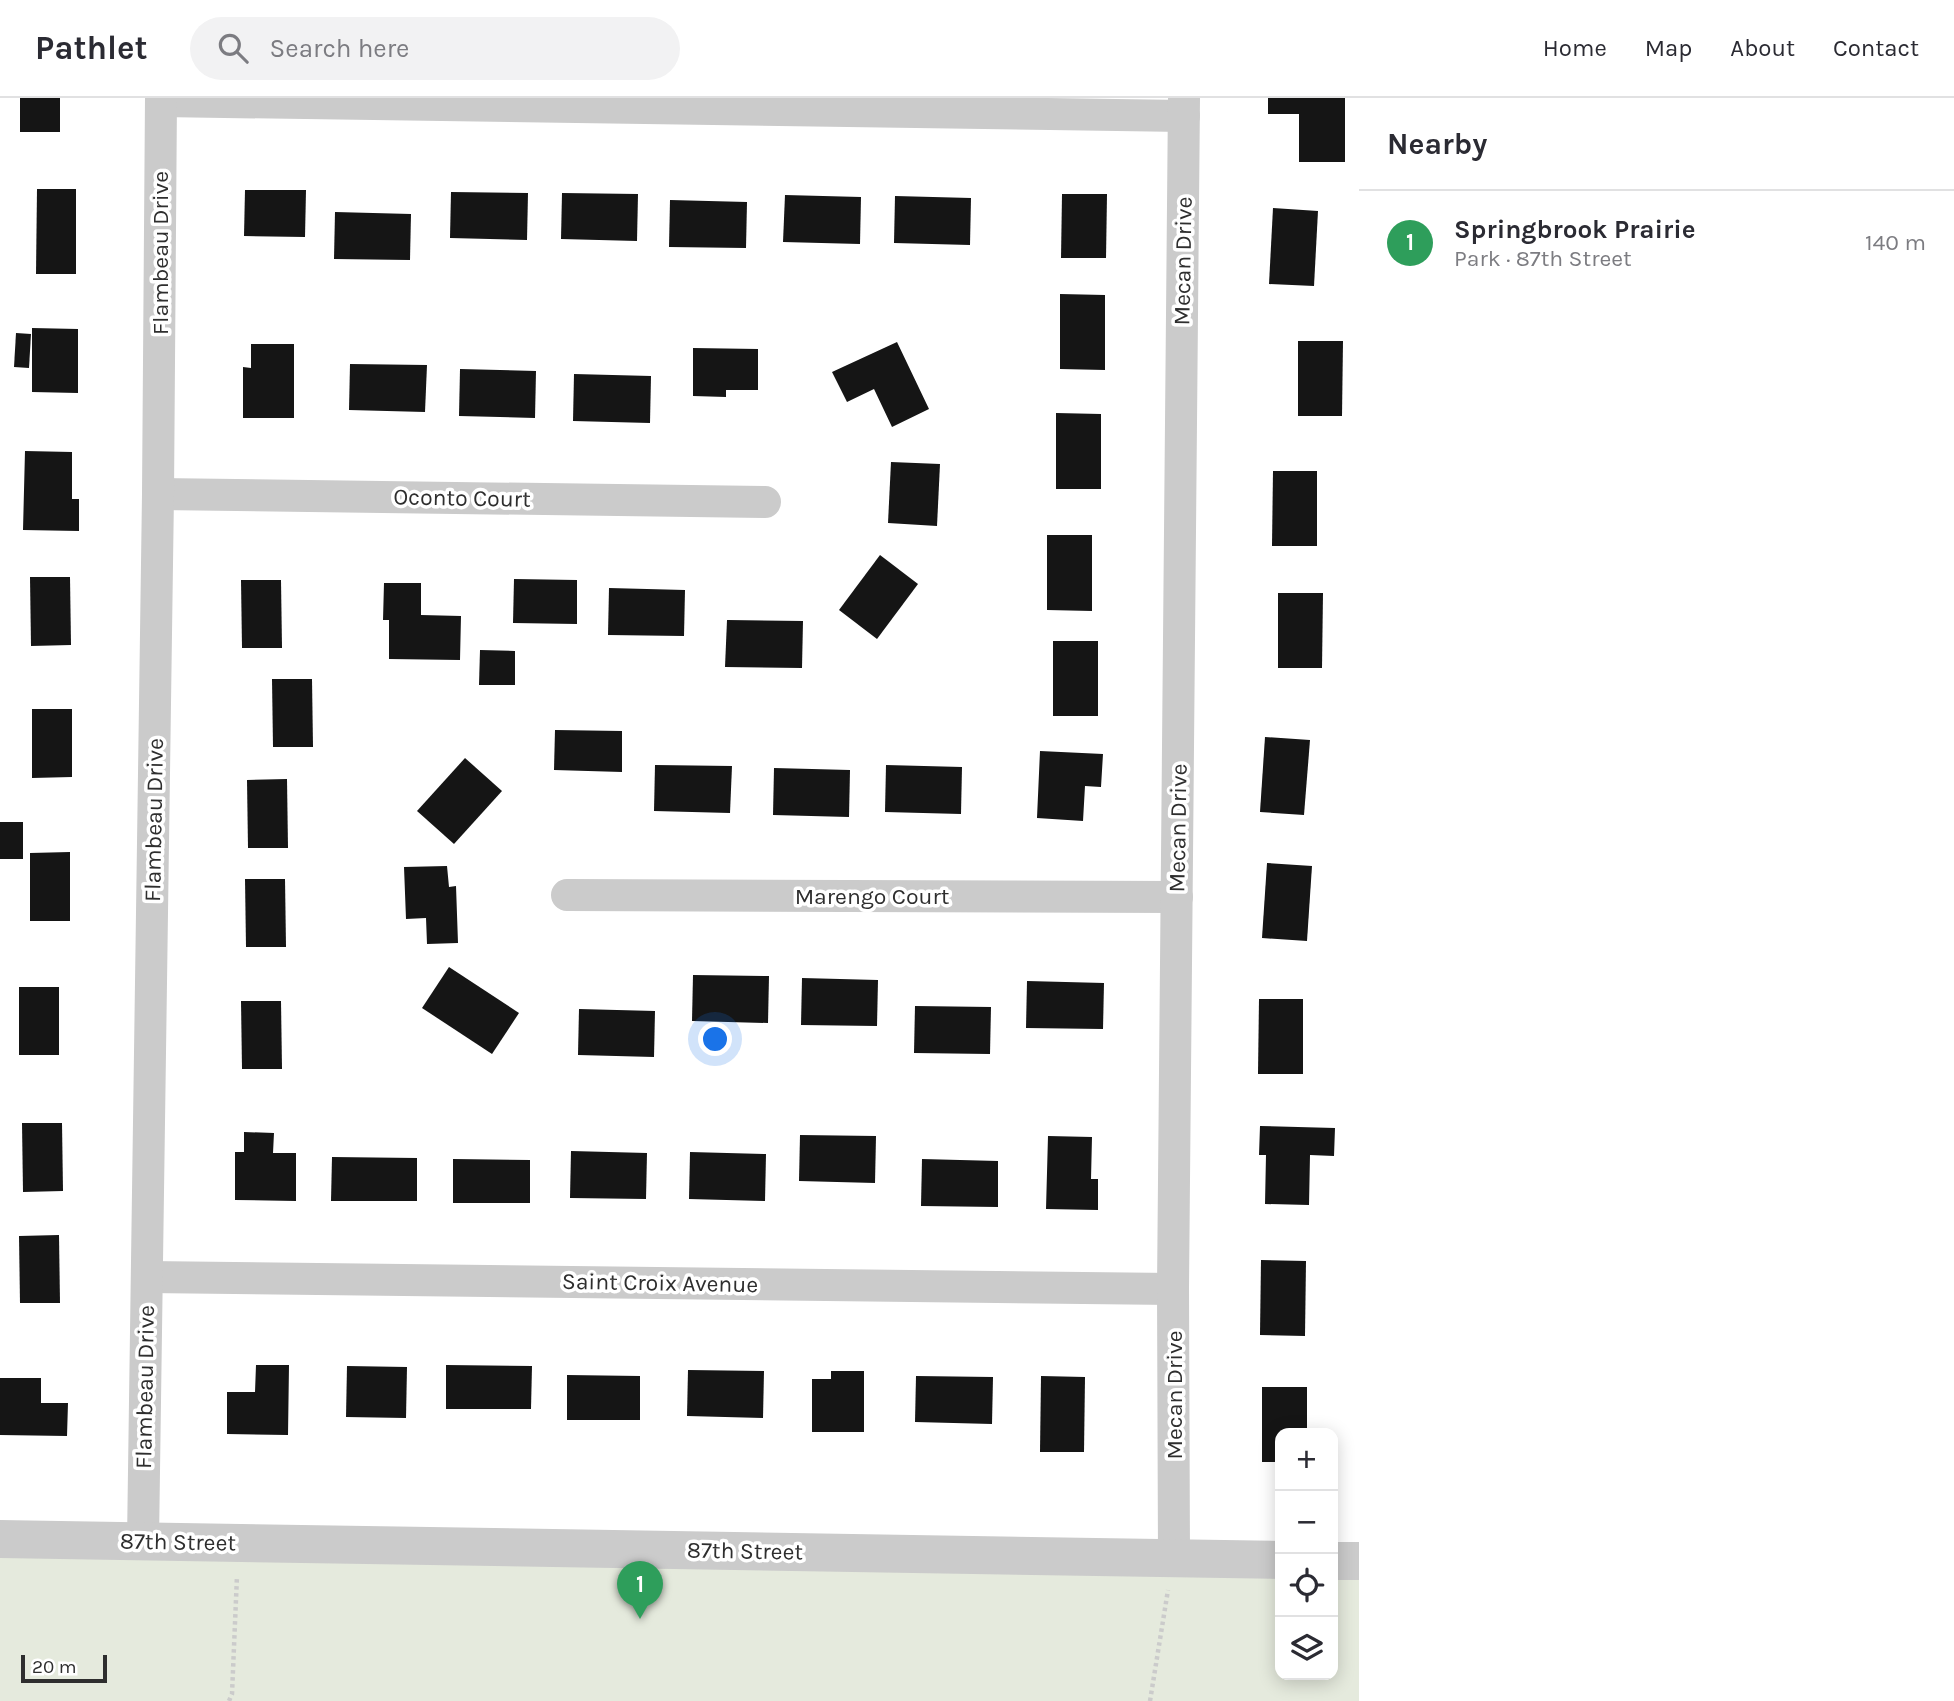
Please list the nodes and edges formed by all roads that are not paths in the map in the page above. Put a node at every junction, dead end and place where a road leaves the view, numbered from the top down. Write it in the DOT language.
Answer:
graph roads {
  1 [pos="161,100"];
  2 [pos="1184,107"];
  3 [pos="158,494"];
  4 [pos="765,502"];
  5 [pos="568,895"];
  6 [pos="1177,897"];
  7 [pos="147,1277"];
  8 [pos="1173,1289"];
  9 [pos="0,1539"];
  10 [pos="143,1541"];
  11 [pos="1174,1558"];
  12 [pos="1275,1560"];
  13 [pos="1338,1561"];
  14 [pos="1359,1561"];
  1 -- 2 [label="street"];
  1 -- 3 [label="street, Flambeau Drive"];
  2 -- 6 [label="street, Mecan Drive"];
  3 -- 4 [label="street, Oconto Court"];
  3 -- 7 [label="street, Flambeau Drive"];
  5 -- 6 [label="street, Marengo Court"];
  6 -- 8 [label="street, Mecan Drive"];
  7 -- 8 [label="street, Saint Croix Avenue"];
  7 -- 10 [label="street, Flambeau Drive"];
  8 -- 11 [label="street, Mecan Drive"];
  9 -- 10 [label="street, 87th Street"];
  10 -- 11 [label="street, 87th Street"];
  11 -- 12 [label="street, 87th Street"];
  13 -- 14 [label="street"];
}
